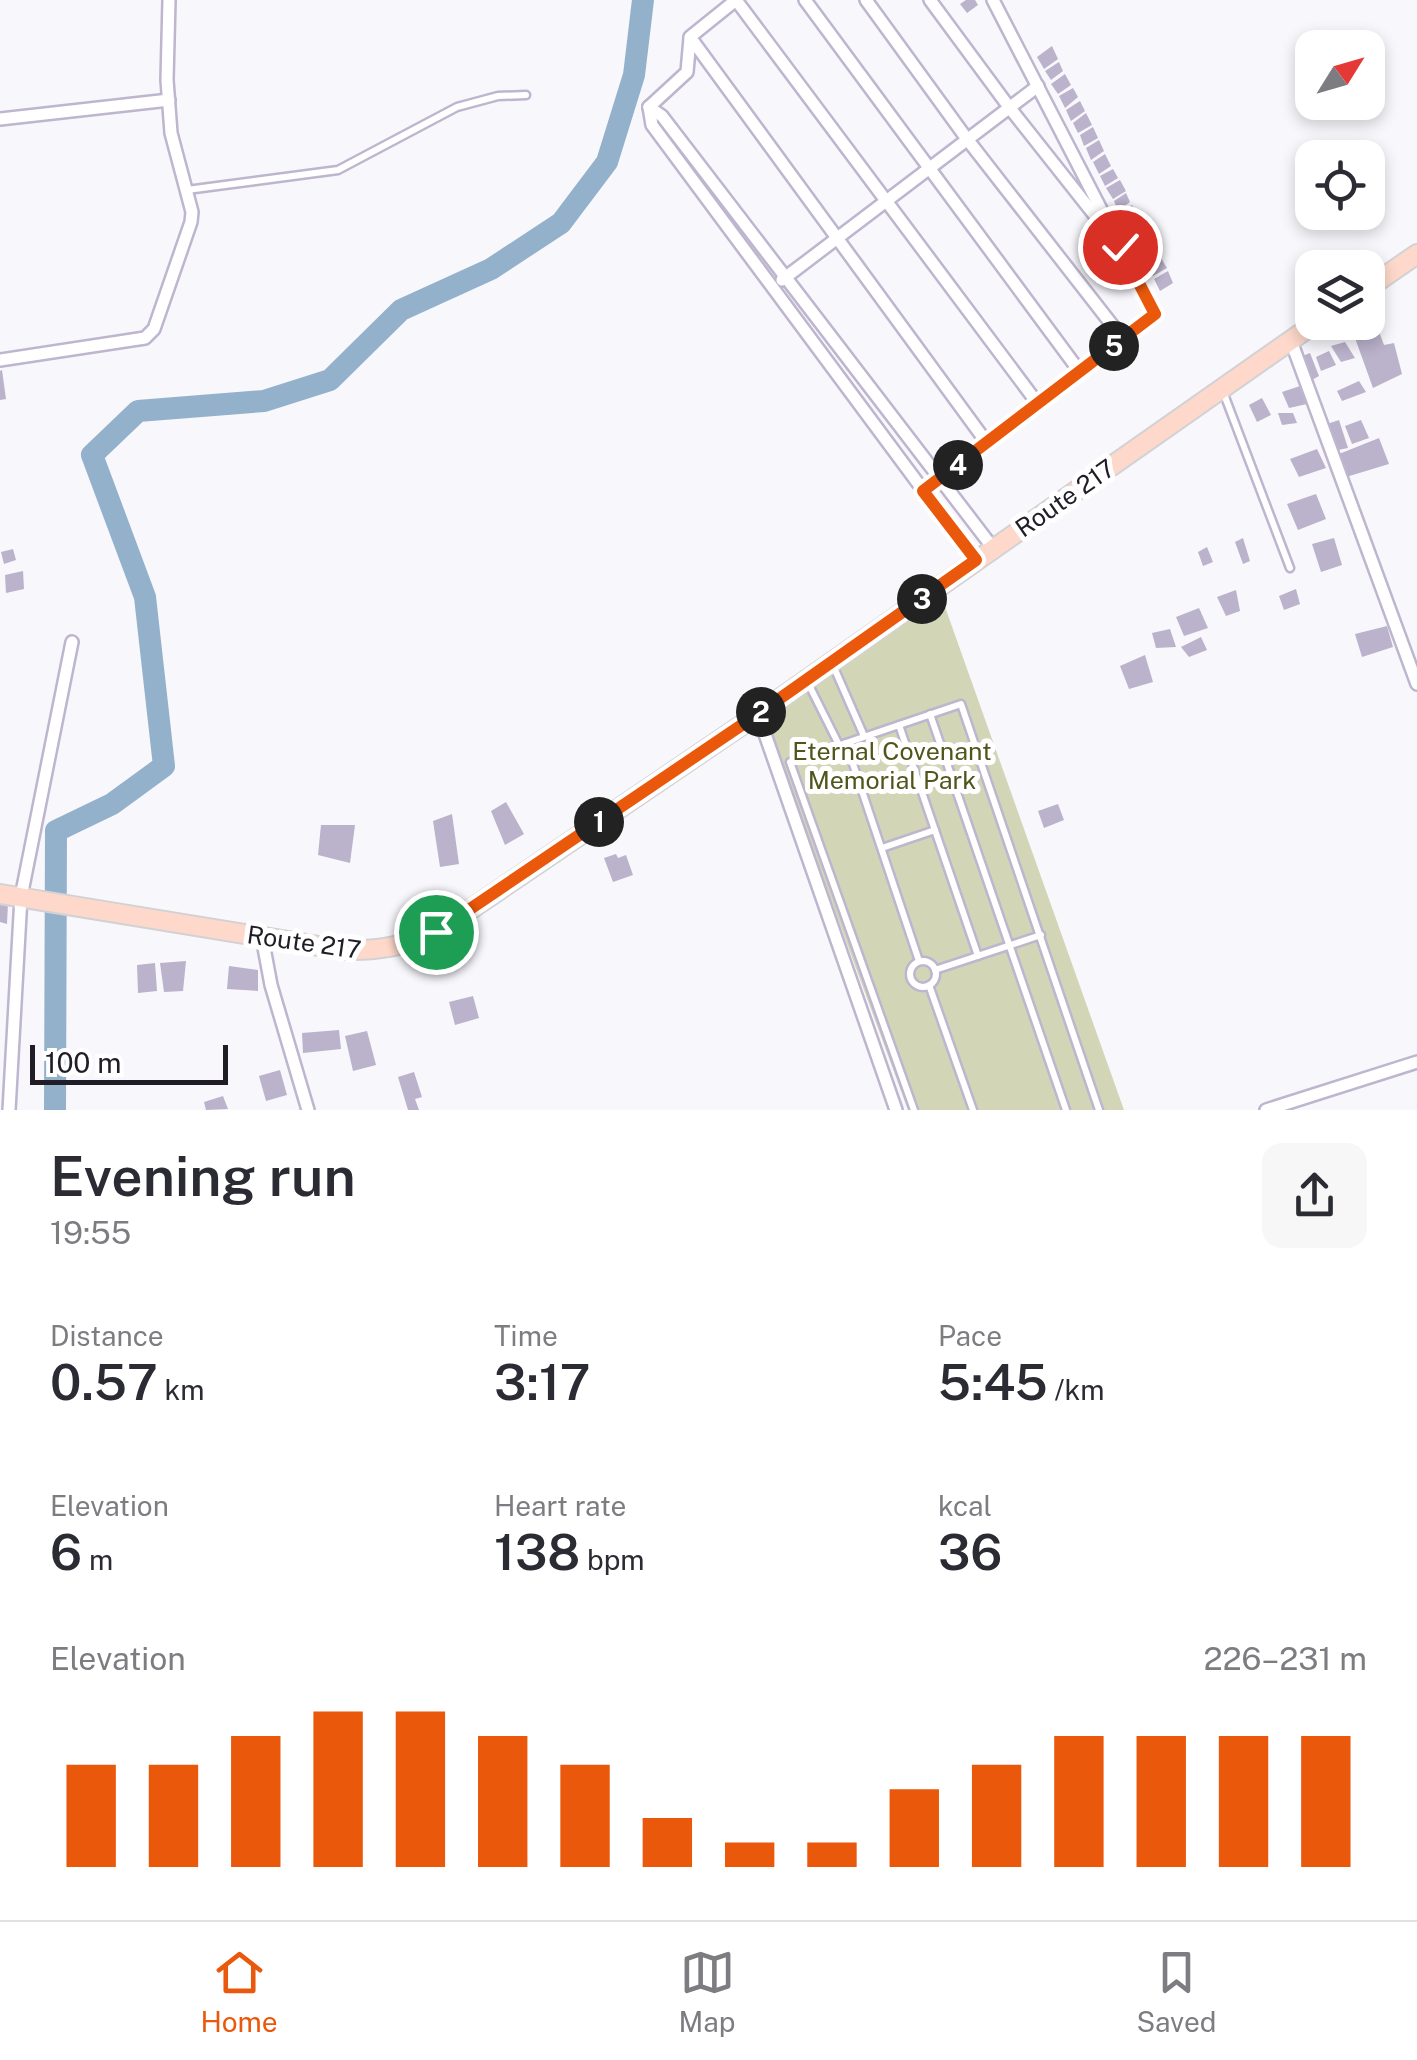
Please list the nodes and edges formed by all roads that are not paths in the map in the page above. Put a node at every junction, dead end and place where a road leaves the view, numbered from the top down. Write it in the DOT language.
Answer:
graph roads {
  1 [pos="169,0"];
  2 [pos="736,0"];
  3 [pos="804,0"];
  4 [pos="866,0"];
  5 [pos="930,0"];
  6 [pos="993,0"];
  7 [pos="690,37"];
  8 [pos="1038,86"];
  9 [pos="526,95"];
  10 [pos="168,100"];
  11 [pos="650,107"];
  12 [pos="1009,108"];
  13 [pos="0,119"];
  14 [pos="967,140"];
  15 [pos="928,169"];
  16 [pos="186,190"];
  17 [pos="885,201"];
  18 [pos="837,238"];
  19 [pos="1120,247"];
  20 [pos="1417,254"];
  21 [pos="1385,276"];
  22 [pos="784,278"];
  23 [pos="771,288"];
  24 [pos="1295,338"];
  25 [pos="1123,339"];
  26 [pos="1291,341"];
  27 [pos="0,360"];
  28 [pos="1080,372"];
  29 [pos="1222,388"];
  30 [pos="1038,404"];
  31 [pos="987,443"];
  32 [pos="938,480"];
  33 [pos="923,491"];
  34 [pos="993,548"];
  35 [pos="976,560"];
  36 [pos="1290,568"];
  37 [pos="72,642"];
  38 [pos="832,662"];
  39 [pos="807,680"];
  40 [pos="1417,684"];
  41 [pos="758,714"];
  42 [pos="930,714"];
  43 [pos="899,724"];
  44 [pos="864,736"];
  45 [pos="843,744"];
  46 [pos="935,830"];
  47 [pos="882,848"];
  48 [pos="0,894"];
  49 [pos="28,898"];
  50 [pos="1040,936"];
  51 [pos="262,937"];
  52 [pos="1009,946"];
  53 [pos="978,956"];
  54 [pos="919,961"];
  55 [pos="935,970"];
  56 [pos="929,985"];
  57 [pos="1417,1062"];
  58 [pos="9,1110"];
  59 [pos="308,1110"];
  60 [pos="896,1110"];
  61 [pos="914,1110"];
  62 [pos="973,1110"];
  63 [pos="1066,1110"];
  64 [pos="1099,1110"];
  65 [pos="1266,1110"];
  1 -- 10 [label="street"];
  2 -- 7 [label="street"];
  2 -- 17 [label="street"];
  3 -- 15 [label="street"];
  4 -- 14 [label="street"];
  5 -- 12 [label="street"];
  6 -- 8 [label="street"];
  7 -- 11 [label="street"];
  7 -- 18 [label="street"];
  8 -- 12 [label="street"];
  8 -- 19 [label="street"];
  9 -- 16 [label="lane"];
  10 -- 13 [label="street"];
  10 -- 16 [label="street"];
  11 -- 22 [label="street"];
  11 -- 23 [label="street"];
  12 -- 14 [label="street"];
  12 -- 19 [label="street"];
  14 -- 15 [label="street"];
  14 -- 25 [label="street"];
  15 -- 17 [label="street"];
  15 -- 28 [label="street"];
  16 -- 27 [label="street"];
  17 -- 18 [label="street"];
  17 -- 30 [label="street"];
  18 -- 22 [label="street"];
  18 -- 31 [label="street"];
  19 -- 25 [label="street"];
  20 -- 21 [label="main road"];
  22 -- 23 [label="street"];
  22 -- 32 [label="street"];
  23 -- 33 [label="street"];
  24 -- 26 [label="main road, Route 217"];
  25 -- 28 [label="street"];
  26 -- 29 [label="main road, Route 217"];
  26 -- 40 [label="street"];
  28 -- 30 [label="street"];
  29 -- 34 [label="main road, Route 217"];
  29 -- 36 [label="lane"];
  30 -- 31 [label="street"];
  31 -- 32 [label="street"];
  32 -- 33 [label="street"];
  32 -- 34 [label="street"];
  33 -- 35 [label="street"];
  34 -- 35 [label="main road, Route 217"];
  35 -- 38 [label="main road, Route 217"];
  37 -- 49 [label="street"];
  38 -- 39 [label="main road, Route 217"];
  38 -- 44 [label="lane"];
  39 -- 41 [label="main road, Route 217"];
  39 -- 45 [label="lane"];
  41 -- 51 [label="main road, Route 217"];
  41 -- 60 [label="street"];
  42 -- 43 [label="lane"];
  42 -- 50 [label="lane"];
  42 -- 52 [label="lane"];
  43 -- 44 [label="lane"];
  43 -- 46 [label="lane"];
  44 -- 45 [label="lane"];
  45 -- 47 [label="lane"];
  45 -- 61 [label="lane"];
  46 -- 47 [label="lane"];
  46 -- 53 [label="lane"];
  47 -- 54 [label="lane"];
  48 -- 49 [label="main road, Route 217"];
  49 -- 51 [label="main road, Route 217"];
  49 -- 58 [label="street"];
  50 -- 52 [label="lane"];
  50 -- 64 [label="lane"];
  51 -- 59 [label="street"];
  52 -- 53 [label="lane"];
  52 -- 63 [label="lane"];
  53 -- 55 [label="lane"];
  54 -- 55 [label="lane"];
  54 -- 56 [label="lane"];
  55 -- 56 [label="lane"];
  56 -- 62 [label="lane"];
  57 -- 65 [label="street"];
}
